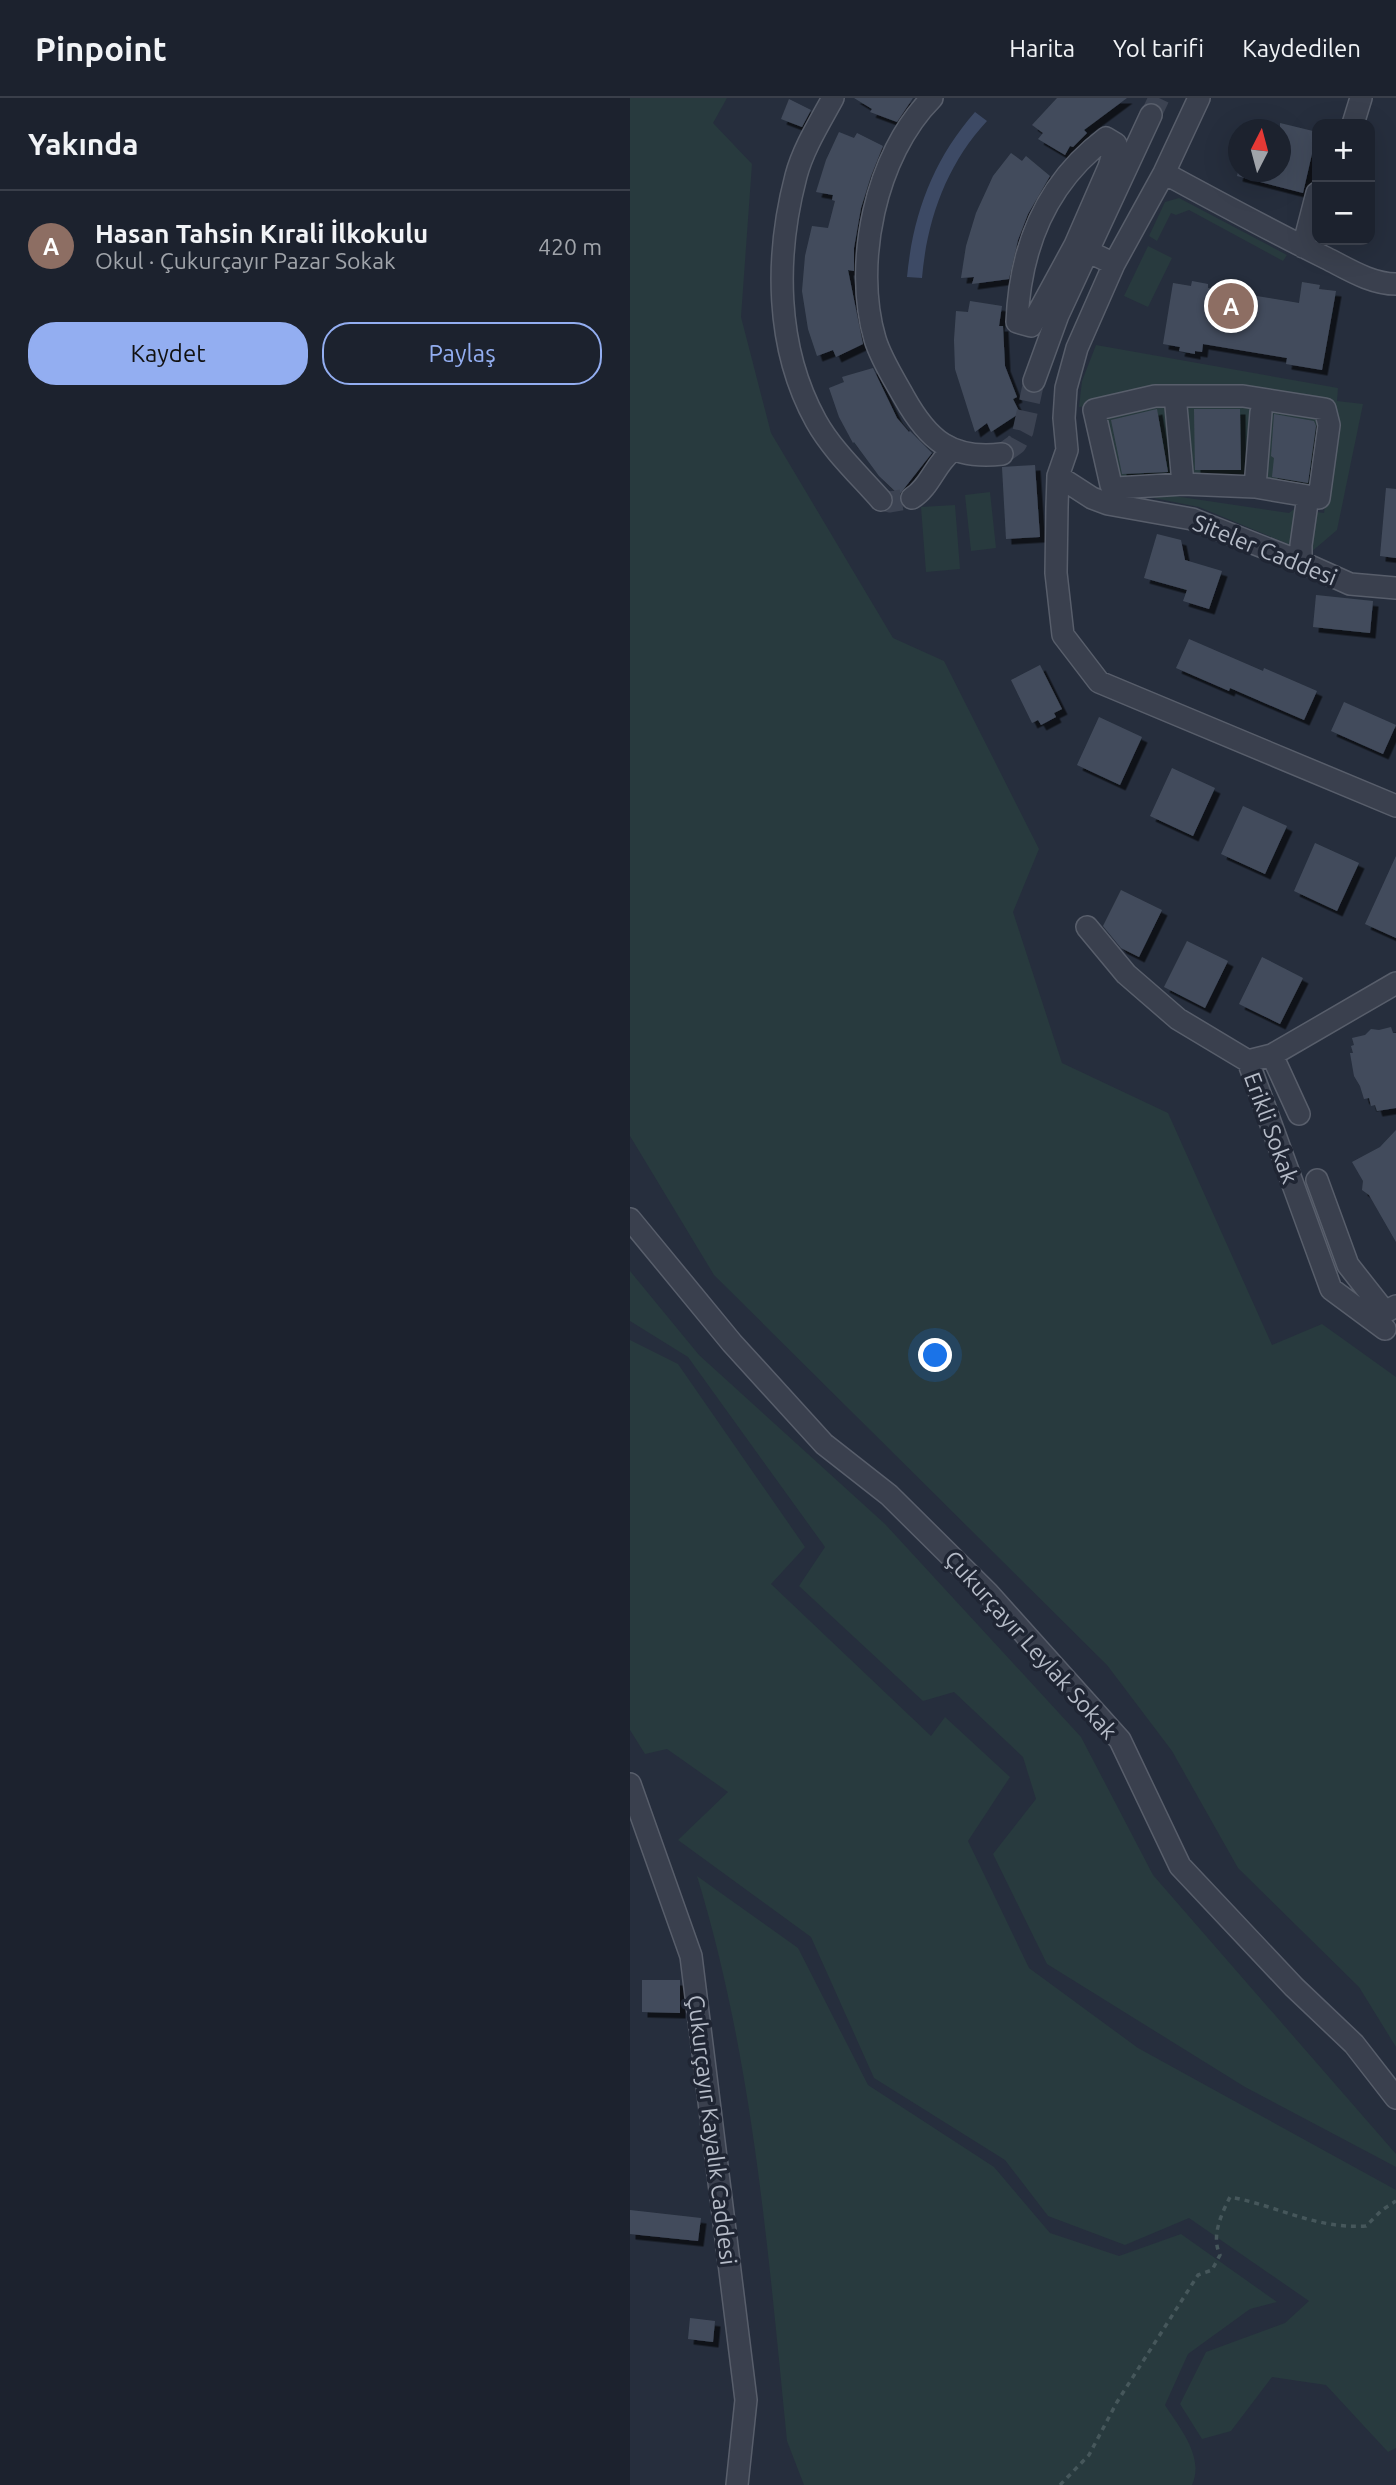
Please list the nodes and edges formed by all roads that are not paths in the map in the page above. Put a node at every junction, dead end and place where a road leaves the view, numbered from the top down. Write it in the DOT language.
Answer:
graph roads {
  1 [pos="832,98"];
  2 [pos="932,98"];
  3 [pos="1199,98"];
  4 [pos="1361,98"];
  5 [pos="1151,116"];
  6 [pos="1355,119"];
  7 [pos="1164,173"];
  8 [pos="1312,212"];
  9 [pos="1303,247"];
  10 [pos="1081,248"];
  11 [pos="1114,264"];
  12 [pos="1396,284"];
  13 [pos="1034,381"];
  14 [pos="1176,406"];
  15 [pos="1261,412"];
  16 [pos="952,450"];
  17 [pos="1002,454"];
  18 [pos="1058,476"];
  19 [pos="1183,484"];
  20 [pos="1255,487"];
  21 [pos="1308,496"];
  22 [pos="912,498"];
  23 [pos="881,500"];
  24 [pos="1301,562"];
  25 [pos="1396,588"];
  26 [pos="1396,806"];
  27 [pos="1087,927"];
  28 [pos="1396,983"];
  29 [pos="1272,1055"];
  30 [pos="1248,1061"];
  31 [pos="1299,1114"];
  32 [pos="1317,1180"];
  33 [pos="630,1219"];
  34 [pos="1388,1316"];
  35 [pos="630,1784"];
  36 [pos="1396,2098"];
  37 [pos="737,2485"];
  1 -- 23 [label="street"];
  2 -- 16 [label="street"];
  3 -- 7 [label="street"];
  4 -- 6 [label="street"];
  5 -- 10 [label="street"];
  7 -- 9 [label="street"];
  7 -- 11 [label="street"];
  8 -- 9 [label="street"];
  9 -- 12 [label="street"];
  10 -- 10 [label="street"];
  10 -- 11 [label="street"];
  10 -- 13 [label="street"];
  11 -- 18 [label="street"];
  14 -- 19 [label="street"];
  15 -- 20 [label="street"];
  16 -- 17 [label="street"];
  16 -- 22 [label="street"];
  18 -- 24 [label="street, Siteler Caddesi"];
  18 -- 26 [label="street"];
  19 -- 20 [label="street"];
  19 -- 21 [label="street"];
  20 -- 21 [label="street"];
  21 -- 24 [label="street"];
  24 -- 25 [label="street, Siteler Caddesi"];
  27 -- 30 [label="street, Erikli Sokak"];
  28 -- 29 [label="street"];
  29 -- 30 [label="street"];
  29 -- 31 [label="street"];
  30 -- 34 [label="street, Erikli Sokak"];
  32 -- 34 [label="street"];
  33 -- 36 [label="street, Çukurçayır Leylak Sokak"];
  35 -- 37 [label="street, Çukurçayır Kayalık Caddesi"];
}
